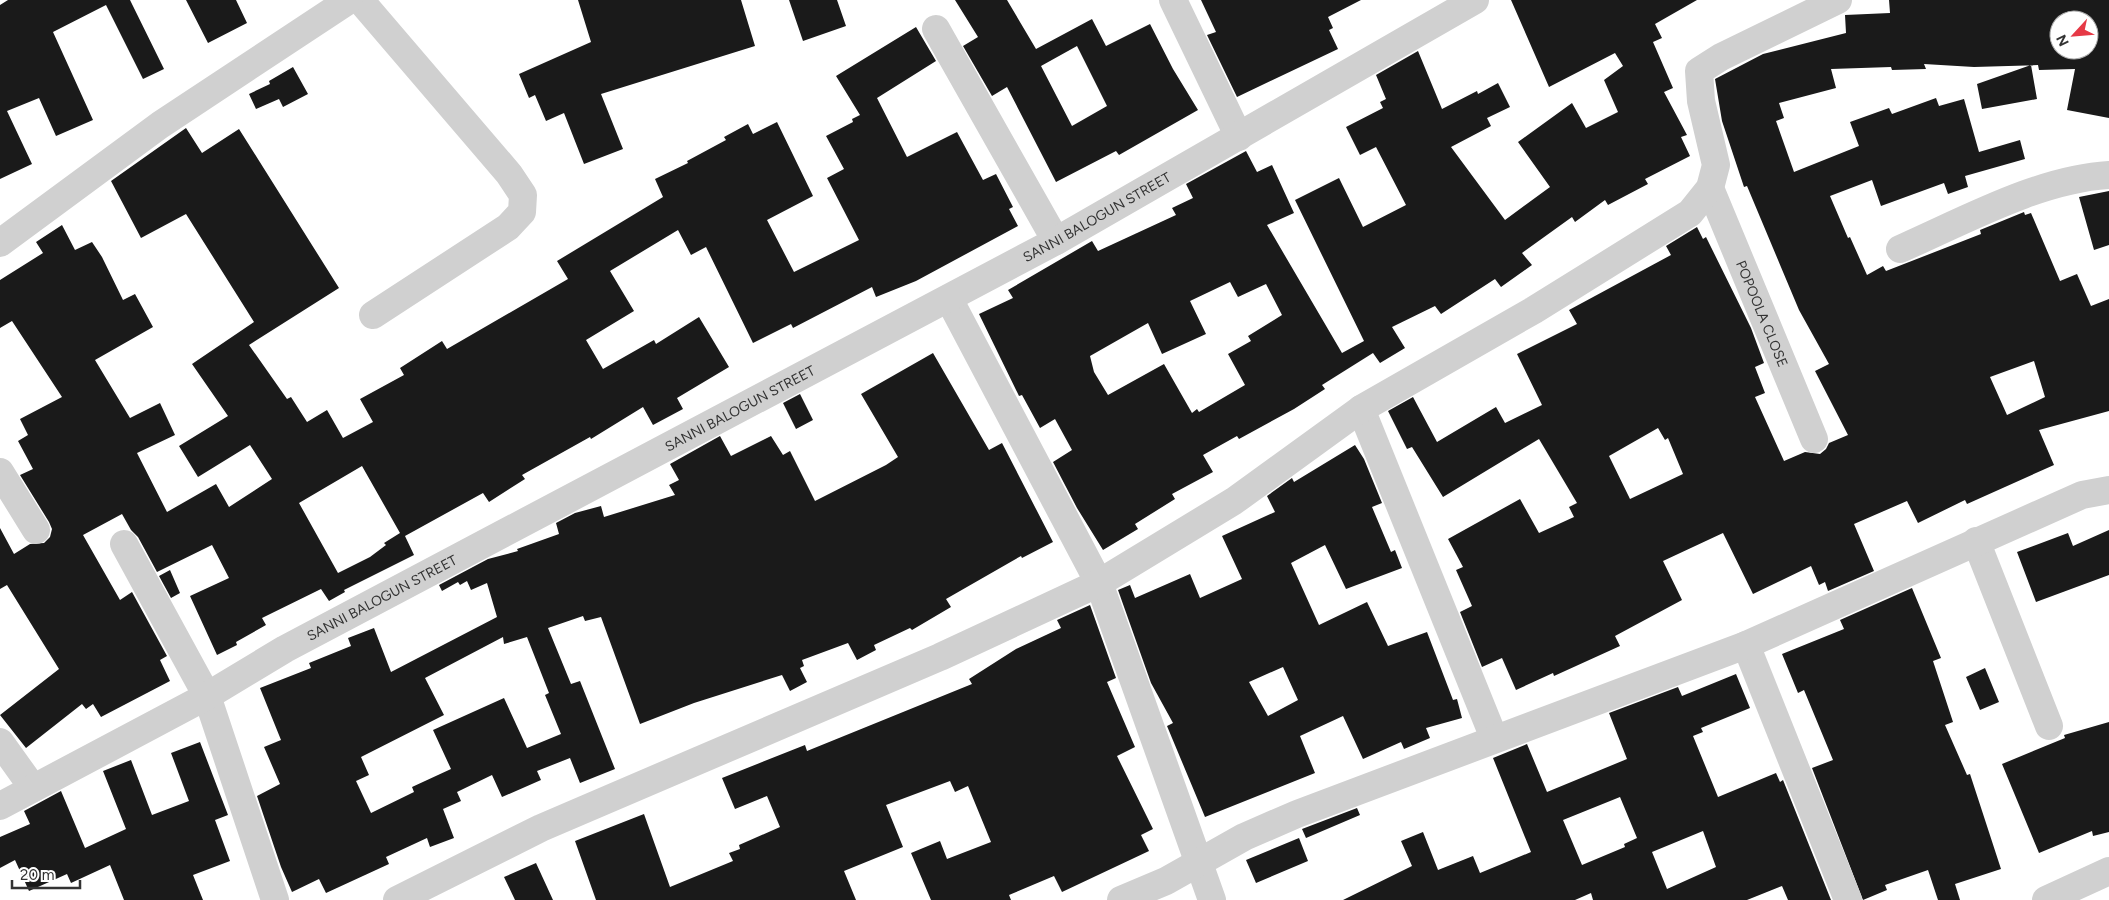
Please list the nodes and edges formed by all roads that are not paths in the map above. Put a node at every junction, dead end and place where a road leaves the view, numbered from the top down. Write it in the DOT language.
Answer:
graph roads {
  1 [pos="349,0"];
  2 [pos="360,0"];
  3 [pos="1173,0"];
  4 [pos="1475,0"];
  5 [pos="1838,0"];
  6 [pos="936,29"];
  7 [pos="1239,138"];
  8 [pos="2109,175"];
  9 [pos="1710,188"];
  10 [pos="1056,241"];
  11 [pos="0,244"];
  12 [pos="1900,249"];
  13 [pos="948,299"];
  14 [pos="373,315"];
  15 [pos="1361,409"];
  16 [pos="1814,439"];
  17 [pos="0,472"];
  18 [pos="2109,490"];
  19 [pos="36,530"];
  20 [pos="1976,541"];
  21 [pos="124,544"];
  22 [pos="1099,583"];
  23 [pos="1746,645"];
  24 [pos="207,696"];
  25 [pos="2049,726"];
  26 [pos="1494,738"];
  27 [pos="0,742"];
  28 [pos="33,788"];
  29 [pos="0,806"];
  30 [pos="1198,861"];
  31 [pos="2109,871"];
  32 [pos="276,900"];
  33 [pos="397,900"];
  34 [pos="1121,900"];
  35 [pos="1212,900"];
  36 [pos="1848,900"];
  37 [pos="2046,900"];
  1 -- 11 [label="street"];
  2 -- 14 [label="street"];
  3 -- 7 [label="street"];
  4 -- 7 [label="street, SANNI BALOGUN STREET"];
  5 -- 9 [label="street"];
  6 -- 10 [label="street"];
  7 -- 10 [label="street, SANNI BALOGUN STREET"];
  8 -- 12 [label="street"];
  9 -- 15 [label="street"];
  9 -- 16 [label="street, POPOOLA CLOSE"];
  10 -- 13 [label="street, SANNI BALOGUN STREET"];
  13 -- 22 [label="street"];
  13 -- 24 [label="street, SANNI BALOGUN STREET"];
  15 -- 22 [label="street"];
  15 -- 26 [label="street"];
  17 -- 19 [label="street"];
  18 -- 20 [label="street"];
  20 -- 23 [label="street"];
  20 -- 25 [label="street"];
  21 -- 24 [label="street"];
  22 -- 30 [label="street"];
  22 -- 33 [label="street"];
  23 -- 26 [label="street"];
  23 -- 36 [label="street"];
  24 -- 28 [label="street, SANNI BALOGUN STREET"];
  24 -- 32 [label="street"];
  26 -- 30 [label="street"];
  27 -- 28 [label="street"];
  28 -- 29 [label="street, SANNI BALOGUN STREET"];
  30 -- 34 [label="street"];
  30 -- 35 [label="street"];
  31 -- 37 [label="street"];
}
